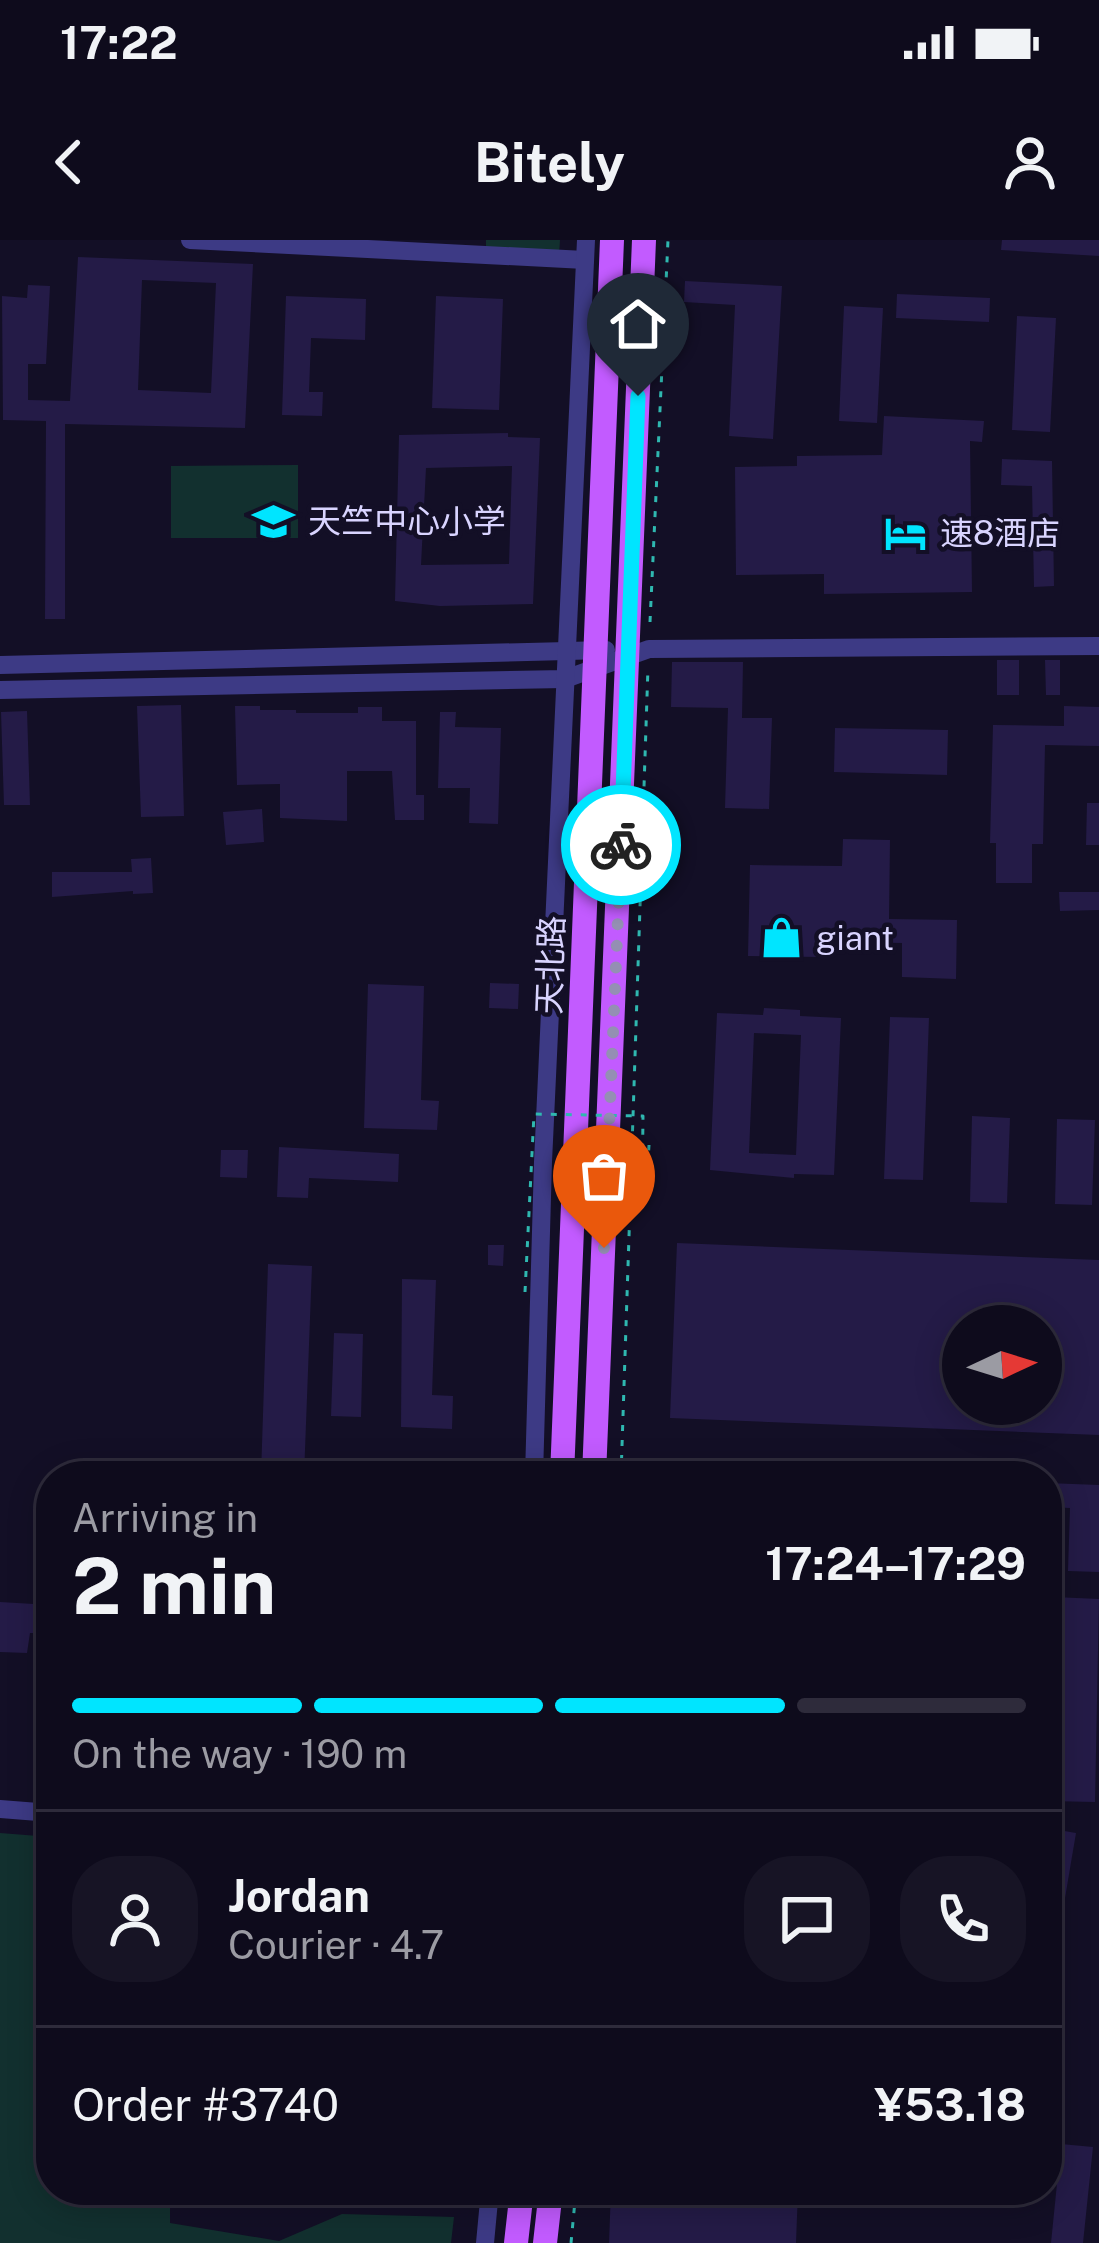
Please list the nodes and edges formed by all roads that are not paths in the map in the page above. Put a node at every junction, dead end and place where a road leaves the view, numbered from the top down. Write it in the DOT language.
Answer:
graph roads {
  1 [pos="190,240"];
  2 [pos="612,240"];
  3 [pos="644,240"];
  4 [pos="586,250"];
  5 [pos="1099,646"];
  6 [pos="639,652"];
  7 [pos="567,653"];
  8 [pos="595,660"];
  9 [pos="0,665"];
  10 [pos="565,679"];
  11 [pos="0,690"];
  12 [pos="534,1461"];
  13 [pos="563,1461"];
  14 [pos="595,1461"];
  15 [pos="0,1809"];
  16 [pos="36,1812"];
  17 [pos="489,2205"];
  18 [pos="520,2205"];
  19 [pos="549,2205"];
  20 [pos="485,2243"];
  21 [pos="516,2243"];
  22 [pos="545,2243"];
  1 -- 4 [label="street"];
  2 -- 8 [label="main road, 天北路"];
  3 -- 6 [label="main road, 天北路"];
  4 -- 7 [label="street"];
  5 -- 6 [label="street"];
  6 -- 8 [label="street"];
  6 -- 14 [label="main road, 天北路"];
  7 -- 8 [label="street"];
  7 -- 9 [label="street"];
  7 -- 10 [label="street"];
  8 -- 10 [label="street"];
  8 -- 13 [label="main road, 天北路"];
  10 -- 11 [label="street"];
  10 -- 12 [label="street"];
  15 -- 16 [label="street"];
  17 -- 20 [label="street"];
  18 -- 21 [label="main road"];
  19 -- 22 [label="main road"];
}
